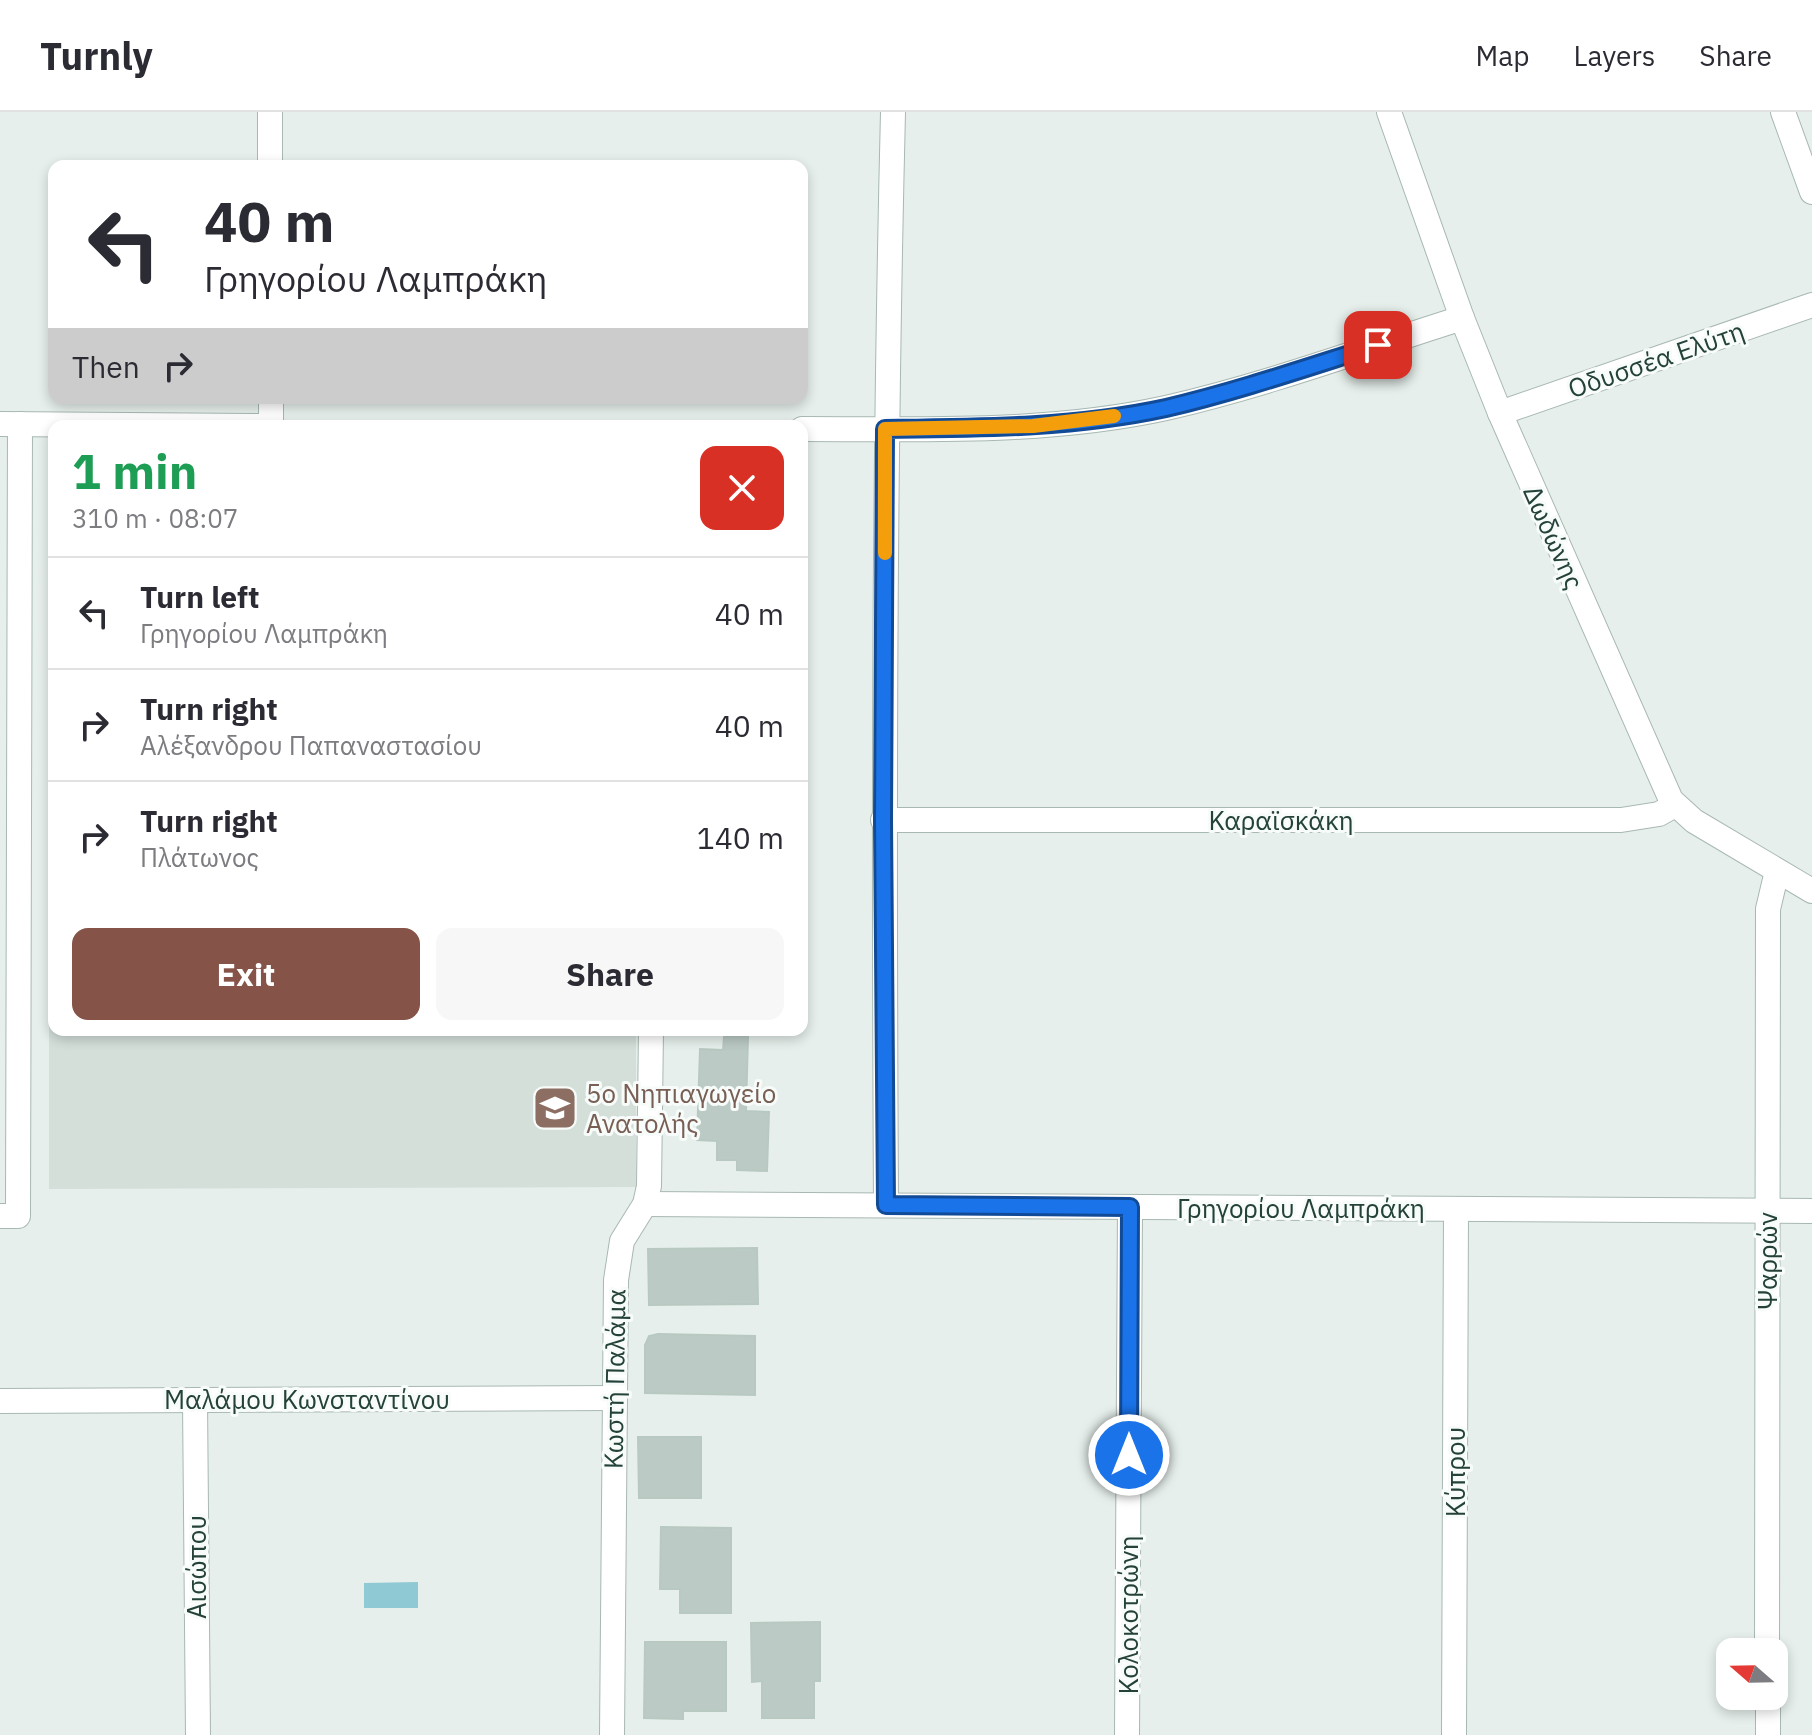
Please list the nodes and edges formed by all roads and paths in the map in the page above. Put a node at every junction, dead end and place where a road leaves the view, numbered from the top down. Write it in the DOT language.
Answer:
graph roads {
  1 [pos="270,112"];
  2 [pos="893,112"];
  3 [pos="1389,112"];
  4 [pos="1783,112"];
  5 [pos="270,160"];
  6 [pos="1812,192"];
  7 [pos="1812,305"];
  8 [pos="1462,318"];
  9 [pos="1500,413"];
  10 [pos="10,424"];
  11 [pos="48,424"];
  12 [pos="808,429"];
  13 [pos="885,429"];
  14 [pos="1675,805"];
  15 [pos="883,820"];
  16 [pos="1777,871"];
  17 [pos="9,890"];
  18 [pos="1812,891"];
  19 [pos="651,1036"];
  20 [pos="645,1204"];
  21 [pos="886,1205"];
  22 [pos="1130,1207"];
  23 [pos="1456,1209"];
  24 [pos="1767,1211"];
  25 [pos="1812,1211"];
  26 [pos="0,1216"];
  27 [pos="613,1398"];
  28 [pos="195,1400"];
  29 [pos="0,1401"];
  30 [pos="1767,1638"];
  31 [pos="1768,1710"];
  32 [pos="198,1735"];
  33 [pos="612,1735"];
  34 [pos="1127,1735"];
  35 [pos="1454,1735"];
  36 [pos="1768,1735"];
  1 -- 5 [label="street"];
  2 -- 13 [label="street"];
  3 -- 8 [label="street, Δωδώνης"];
  4 -- 6 [label="street"];
  7 -- 9 [label="street, Οδυσσέα Ελύτη"];
  8 -- 9 [label="street, Δωδώνης"];
  8 -- 13 [label="street"];
  9 -- 14 [label="street, Δωδώνης"];
  10 -- 11 [label="street"];
  10 -- 17 [label="street"];
  12 -- 13 [label="street"];
  13 -- 15 [label="street"];
  14 -- 15 [label="street, Καραϊσκάκη"];
  14 -- 16 [label="street, Δωδώνης"];
  15 -- 21 [label="street"];
  16 -- 18 [label="street, Δωδώνης"];
  16 -- 24 [label="street, Ψαρρών"];
  17 -- 26 [label="street"];
  19 -- 20 [label="street, Κωστή Παλάμα"];
  20 -- 21 [label="street, Γρηγορίου Λαμπράκη"];
  20 -- 27 [label="street, Κωστή Παλάμα"];
  21 -- 22 [label="street, Γρηγορίου Λαμπράκη"];
  22 -- 23 [label="street, Γρηγορίου Λαμπράκη"];
  22 -- 34 [label="street, Κολοκοτρώνη"];
  23 -- 24 [label="street, Γρηγορίου Λαμπράκη"];
  23 -- 35 [label="street, Κύπρου"];
  24 -- 25 [label="street, Γρηγορίου Λαμπράκη"];
  24 -- 30 [label="street, Ψαρρών"];
  27 -- 28 [label="street, Μαλάμου Κωνσταντίνου"];
  27 -- 33 [label="street, Κωστή Παλάμα"];
  28 -- 29 [label="street, Μαλάμου Κωνσταντίνου"];
  28 -- 32 [label="street, Αισώπου"];
  31 -- 36 [label="street"];
}
